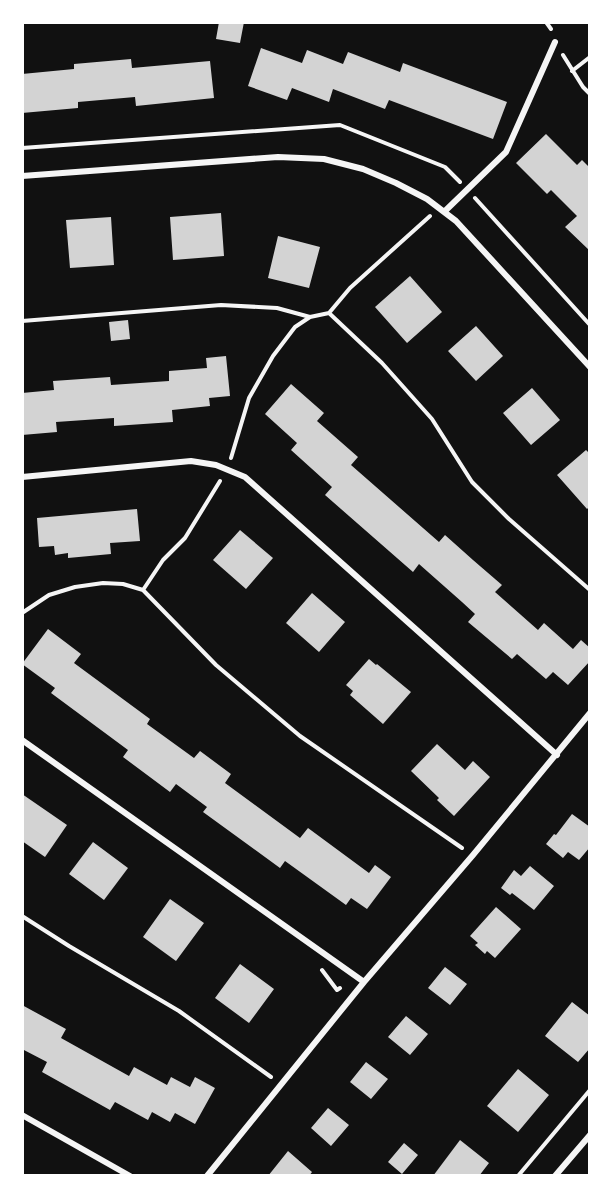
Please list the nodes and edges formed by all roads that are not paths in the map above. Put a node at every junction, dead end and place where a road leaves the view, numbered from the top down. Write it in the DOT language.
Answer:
graph roads {
  1 [pos="555,42"];
  2 [pos="22,176"];
  3 [pos="442,209"];
  4 [pos="590,367"];
  5 [pos="22,477"];
  6 [pos="590,713"];
  7 [pos="22,740"];
  8 [pos="556,754"];
  9 [pos="364,982"];
  10 [pos="22,1115"];
  11 [pos="590,1135"];
  12 [pos="130,1176"];
  13 [pos="207,1176"];
  14 [pos="555,1176"];
  1 -- 3 [label="street"];
  2 -- 3 [label="street"];
  3 -- 4 [label="street"];
  5 -- 8 [label="street"];
  6 -- 8 [label="street"];
  7 -- 9 [label="street"];
  8 -- 9 [label="street"];
  9 -- 13 [label="street"];
  10 -- 12 [label="street"];
  11 -- 14 [label="street"];
}
